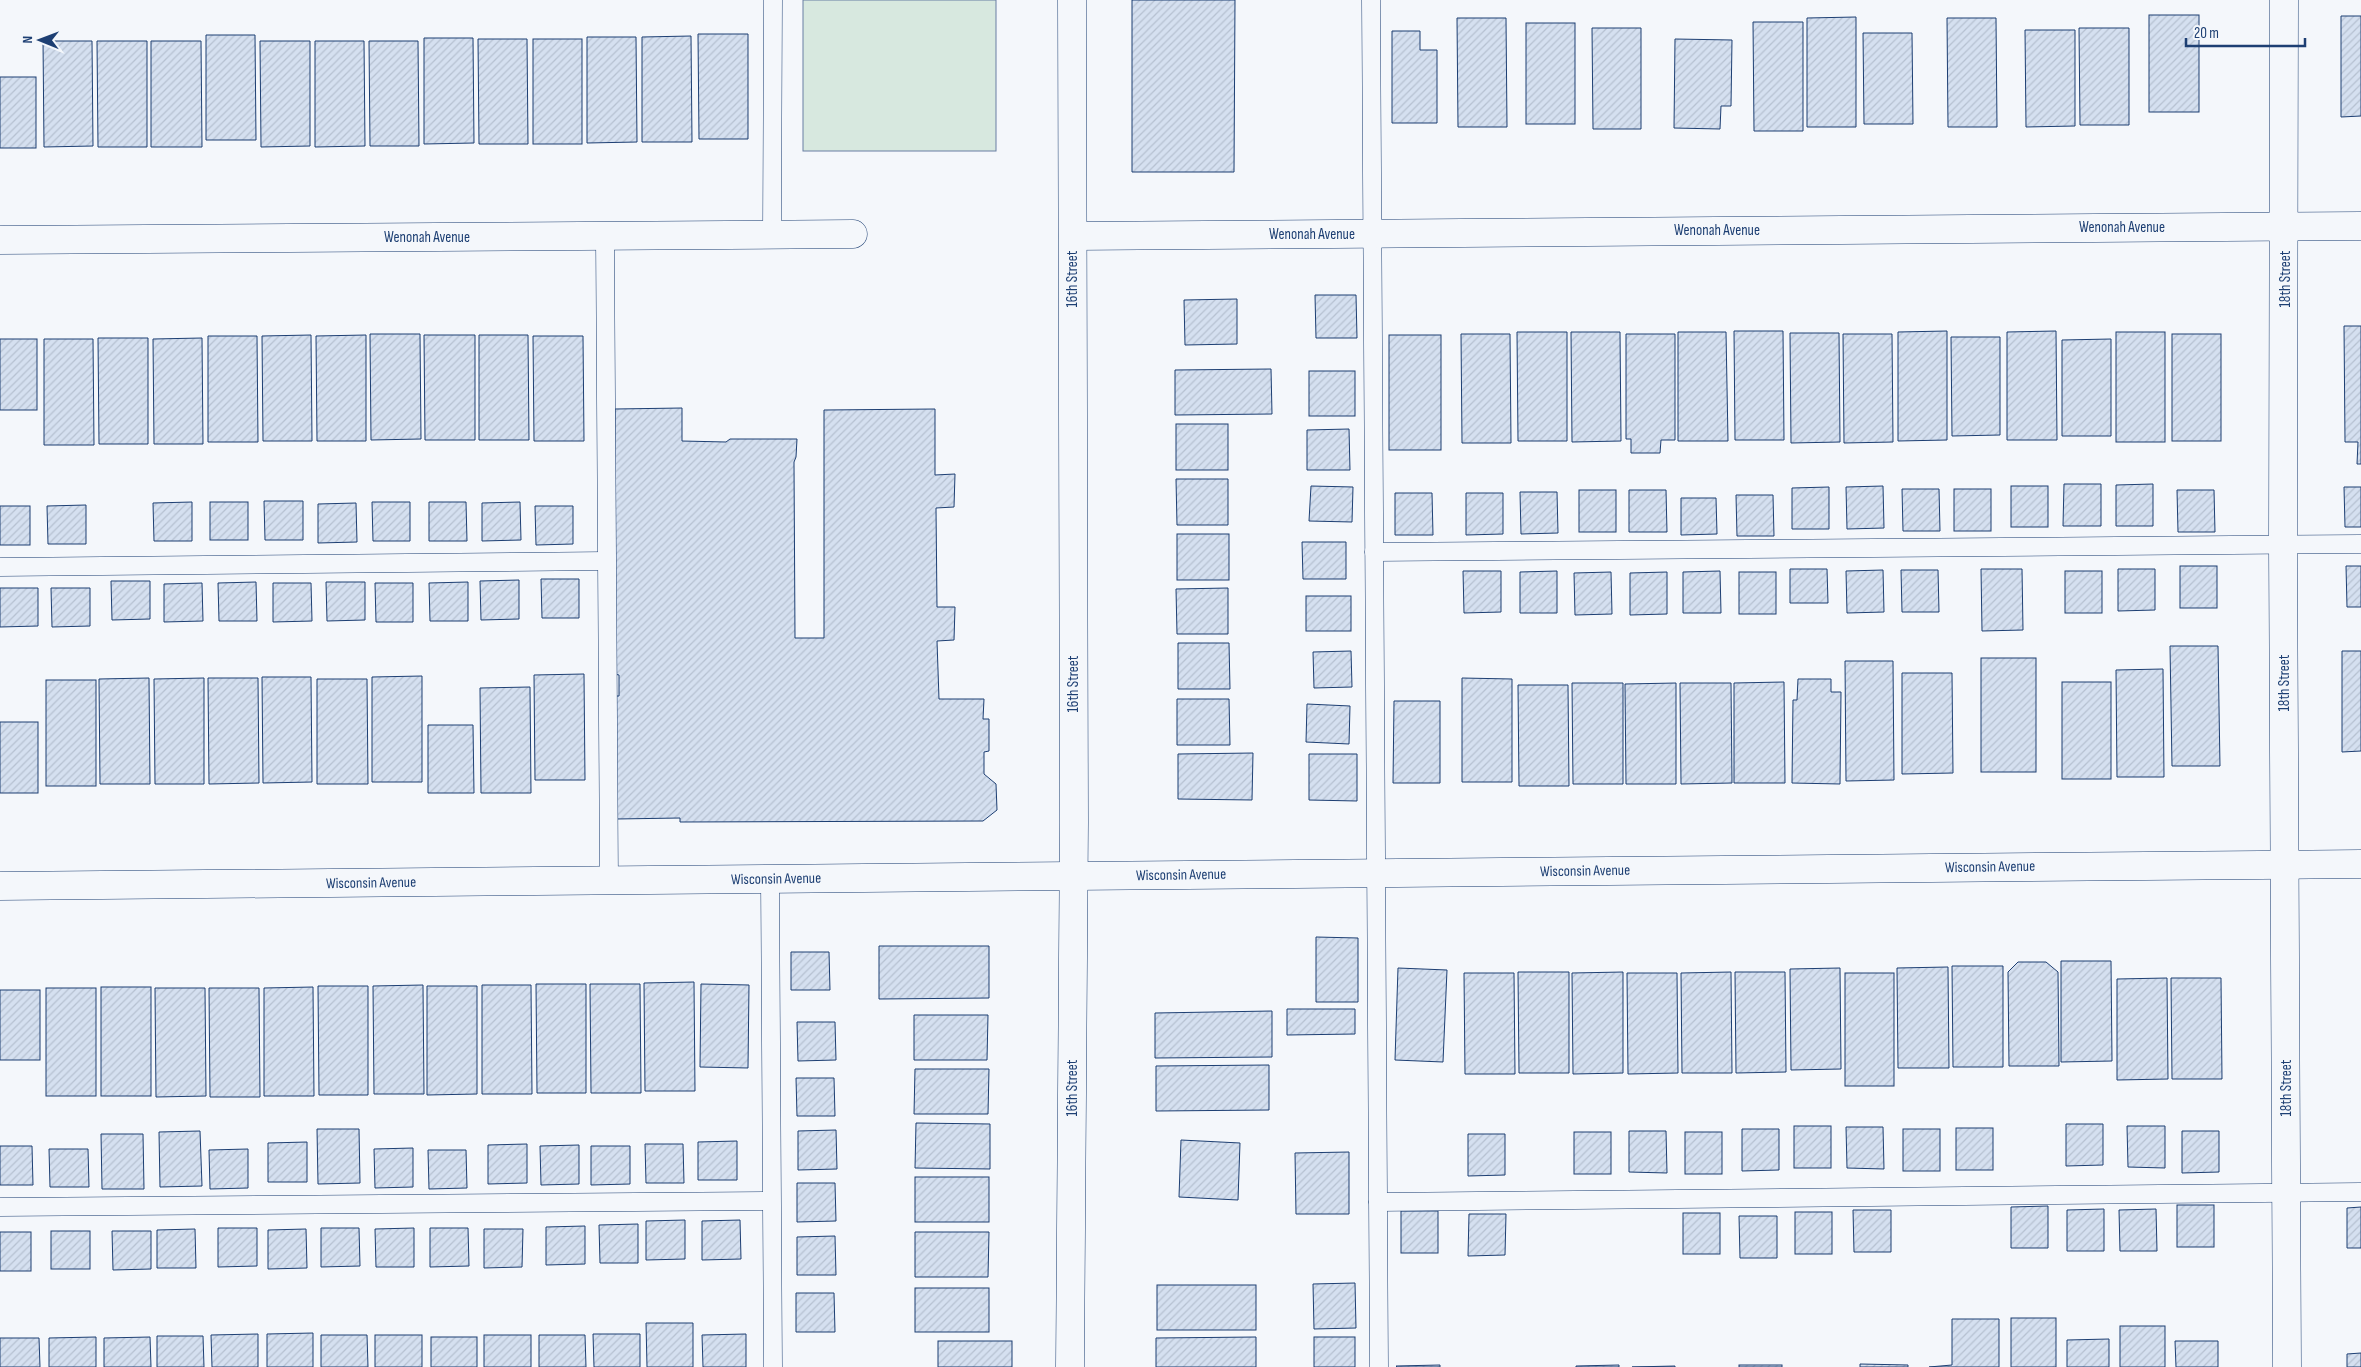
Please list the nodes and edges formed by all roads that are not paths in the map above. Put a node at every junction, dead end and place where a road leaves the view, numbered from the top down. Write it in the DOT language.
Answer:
graph roads {
  1 [pos="772,0"];
  2 [pos="1072,0"];
  3 [pos="1371,0"];
  4 [pos="2284,0"];
  5 [pos="2285,226"];
  6 [pos="2361,226"];
  7 [pos="1373,233"];
  8 [pos="853,234"];
  9 [pos="772,235"];
  10 [pos="605,236"];
  11 [pos="1072,236"];
  12 [pos="0,240"];
  13 [pos="2361,544"];
  14 [pos="2283,545"];
  15 [pos="1374,552"];
  16 [pos="606,561"];
  17 [pos="0,567"];
  18 [pos="2361,864"];
  19 [pos="2286,865"];
  20 [pos="1376,873"];
  21 [pos="1073,876"];
  22 [pos="770,879"];
  23 [pos="608,880"];
  24 [pos="0,886"];
  25 [pos="2361,1192"];
  26 [pos="2286,1193"];
  27 [pos="772,1201"];
  28 [pos="1378,1202"];
  29 [pos="0,1207"];
  30 [pos="773,1367"];
  31 [pos="1070,1367"];
  32 [pos="1379,1367"];
  33 [pos="2287,1367"];
  1 -- 9 [label="lane"];
  2 -- 11 [label="street, 16th Street"];
  3 -- 7 [label="lane"];
  4 -- 5 [label="street, 18th Street"];
  5 -- 6 [label="street, Wenonah Avenue"];
  5 -- 7 [label="street, Wenonah Avenue"];
  5 -- 14 [label="street, 18th Street"];
  7 -- 11 [label="street, Wenonah Avenue"];
  7 -- 15 [label="lane"];
  8 -- 9 [label="street, Wenonah Avenue"];
  9 -- 10 [label="street, Wenonah Avenue"];
  10 -- 12 [label="street, Wenonah Avenue"];
  10 -- 16 [label="lane"];
  11 -- 21 [label="street, 16th Street"];
  13 -- 14 [label="lane"];
  14 -- 15 [label="lane"];
  14 -- 19 [label="street, 18th Street"];
  15 -- 20 [label="lane"];
  16 -- 17 [label="lane"];
  16 -- 23 [label="lane"];
  18 -- 19 [label="street, Wisconsin Avenue"];
  19 -- 20 [label="street, Wisconsin Avenue"];
  19 -- 26 [label="street, 18th Street"];
  20 -- 21 [label="street, Wisconsin Avenue"];
  20 -- 28 [label="lane"];
  21 -- 22 [label="street, Wisconsin Avenue"];
  21 -- 31 [label="street, 16th Street"];
  22 -- 23 [label="street, Wisconsin Avenue"];
  22 -- 27 [label="lane"];
  23 -- 24 [label="street, Wisconsin Avenue"];
  25 -- 26 [label="lane"];
  26 -- 28 [label="lane"];
  26 -- 33 [label="street, 18th Street"];
  27 -- 29 [label="lane"];
  27 -- 30 [label="lane"];
  28 -- 32 [label="lane"];
}
